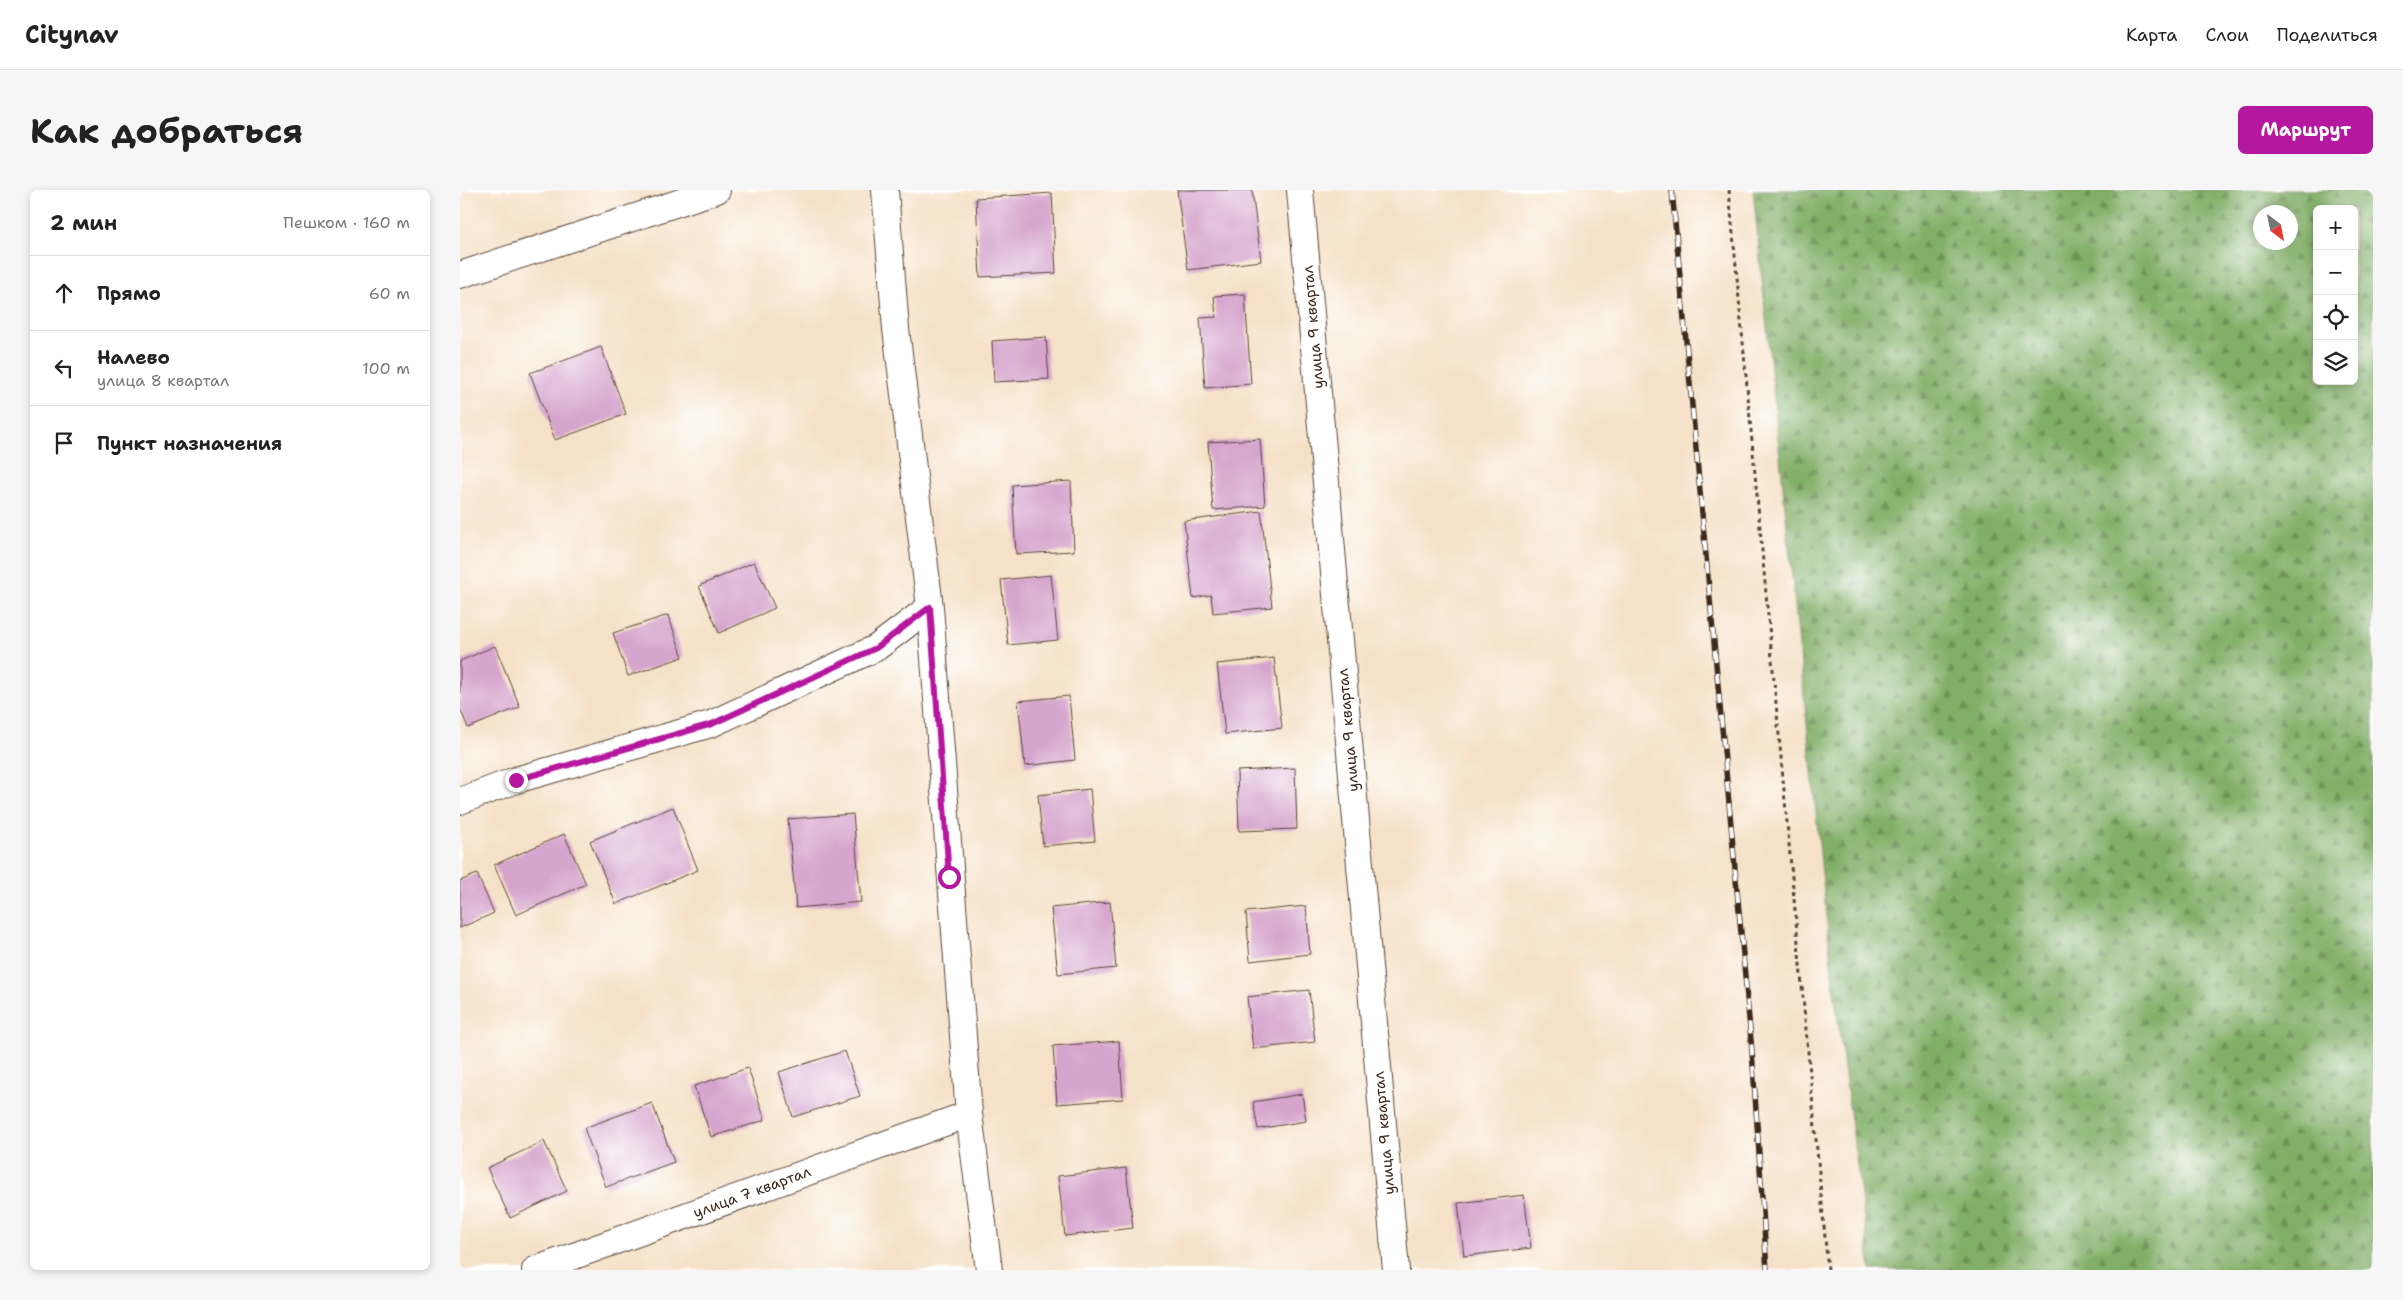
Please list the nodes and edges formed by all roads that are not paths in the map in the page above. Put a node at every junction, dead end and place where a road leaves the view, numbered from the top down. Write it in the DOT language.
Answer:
graph roads {
  1 [pos="717,190"];
  2 [pos="885,190"];
  3 [pos="1300,190"];
  4 [pos="460,276"];
  5 [pos="930,607"];
  6 [pos="460,801"];
  7 [pos="969,1114"];
  8 [pos="535,1270"];
  9 [pos="989,1270"];
  10 [pos="1396,1270"];
  1 -- 4 [label="street"];
  2 -- 5 [label="street"];
  3 -- 10 [label="street, улица 9 квартал"];
  5 -- 6 [label="street"];
  5 -- 7 [label="street"];
  7 -- 8 [label="street, улица 7 квартал"];
  7 -- 9 [label="street"];
}
